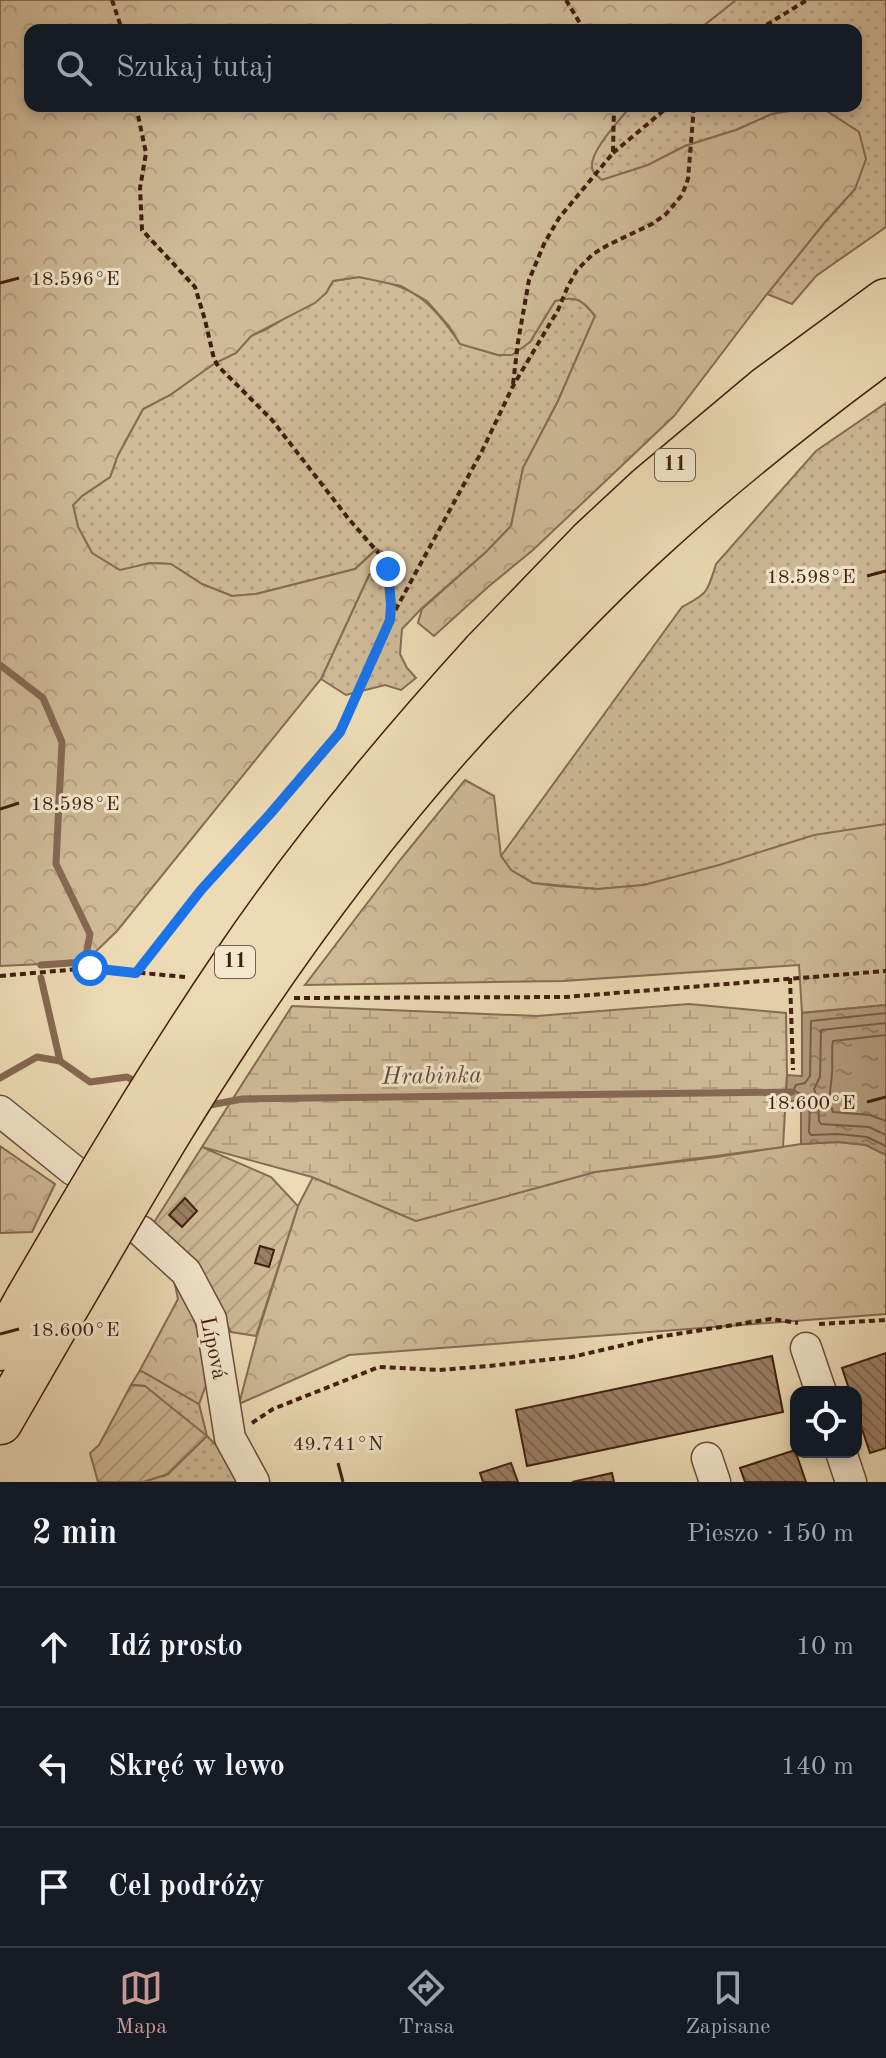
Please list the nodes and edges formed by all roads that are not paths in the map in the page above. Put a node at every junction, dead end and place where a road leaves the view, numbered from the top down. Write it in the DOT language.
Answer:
graph roads {
  1 [pos="886,301"];
  2 [pos="886,349"];
  3 [pos="498,665"];
  4 [pos="0,1111"];
  5 [pos="73,1170"];
  6 [pos="141,1231"];
  7 [pos="44,1309"];
  8 [pos="806,1332"];
  9 [pos="0,1348"];
  10 [pos="820,1386"];
  11 [pos="0,1422"];
  12 [pos="843,1458"];
  13 [pos="254,1482"];
  14 [pos="851,1482"];
  1 -- 3 [label="highway, 11"];
  2 -- 3 [label="highway, 11"];
  3 -- 7 [label="highway, 11, bridge"];
  4 -- 5 [label="street"];
  6 -- 13 [label="street, Lípová"];
  7 -- 9 [label="highway, 11"];
  7 -- 11 [label="highway, 11"];
  8 -- 10 [label="street"];
  12 -- 14 [label="street"];
}
